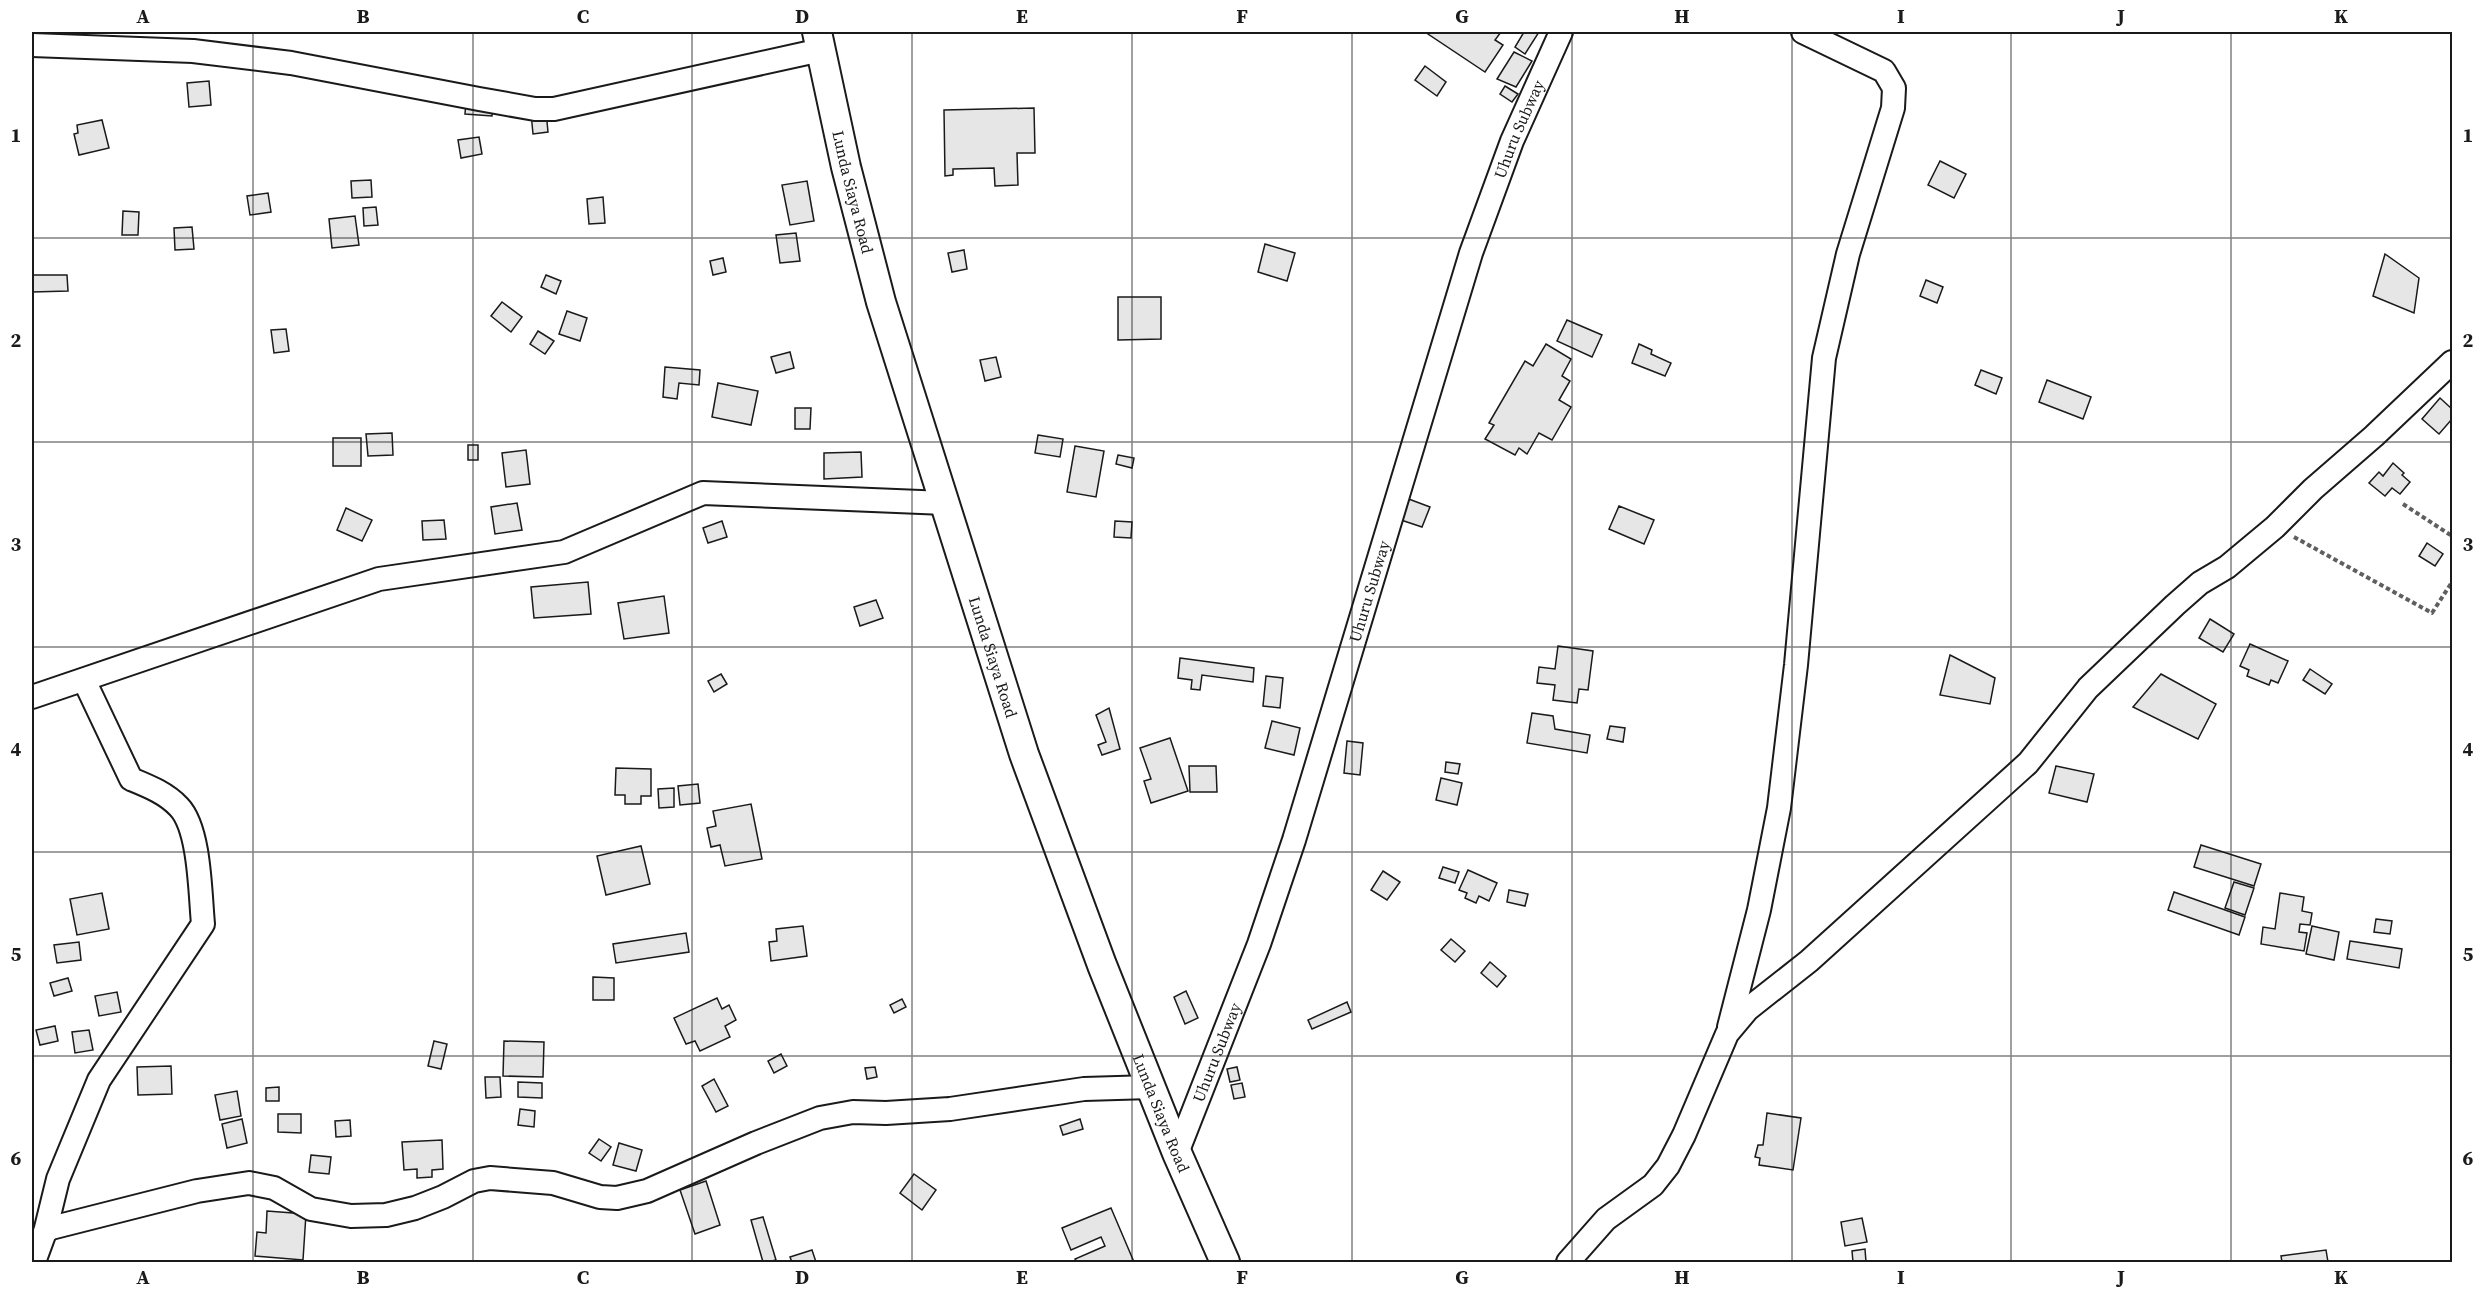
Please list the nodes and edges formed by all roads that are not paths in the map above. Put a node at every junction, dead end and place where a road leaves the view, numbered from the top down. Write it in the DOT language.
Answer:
graph roads {
  1 [pos="1562,32"];
  2 [pos="1803,32"];
  3 [pos="819,41"];
  4 [pos="33,43"];
  5 [pos="2452,363"];
  6 [pos="945,503"];
  7 [pos="84,680"];
  8 [pos="32,697"];
  9 [pos="1727,1034"];
  10 [pos="1151,1087"];
  11 [pos="1177,1153"];
  12 [pos="45,1232"];
  13 [pos="34,1263"];
  14 [pos="1225,1263"];
  15 [pos="1569,1263"];
  1 -- 11 [label="street, Uhuru Subway"];
  2 -- 9 [label="street"];
  3 -- 4 [label="street"];
  3 -- 6 [label="main road, Lunda Siaya Road"];
  5 -- 9 [label="street"];
  6 -- 7 [label="street"];
  6 -- 10 [label="main road, Lunda Siaya Road"];
  7 -- 8 [label="street"];
  7 -- 12 [label="street"];
  9 -- 15 [label="street"];
  10 -- 11 [label="main road, Lunda Siaya Road"];
  10 -- 12 [label="street"];
  11 -- 14 [label="main road, Lunda Siaya Road"];
  12 -- 13 [label="street"];
}
